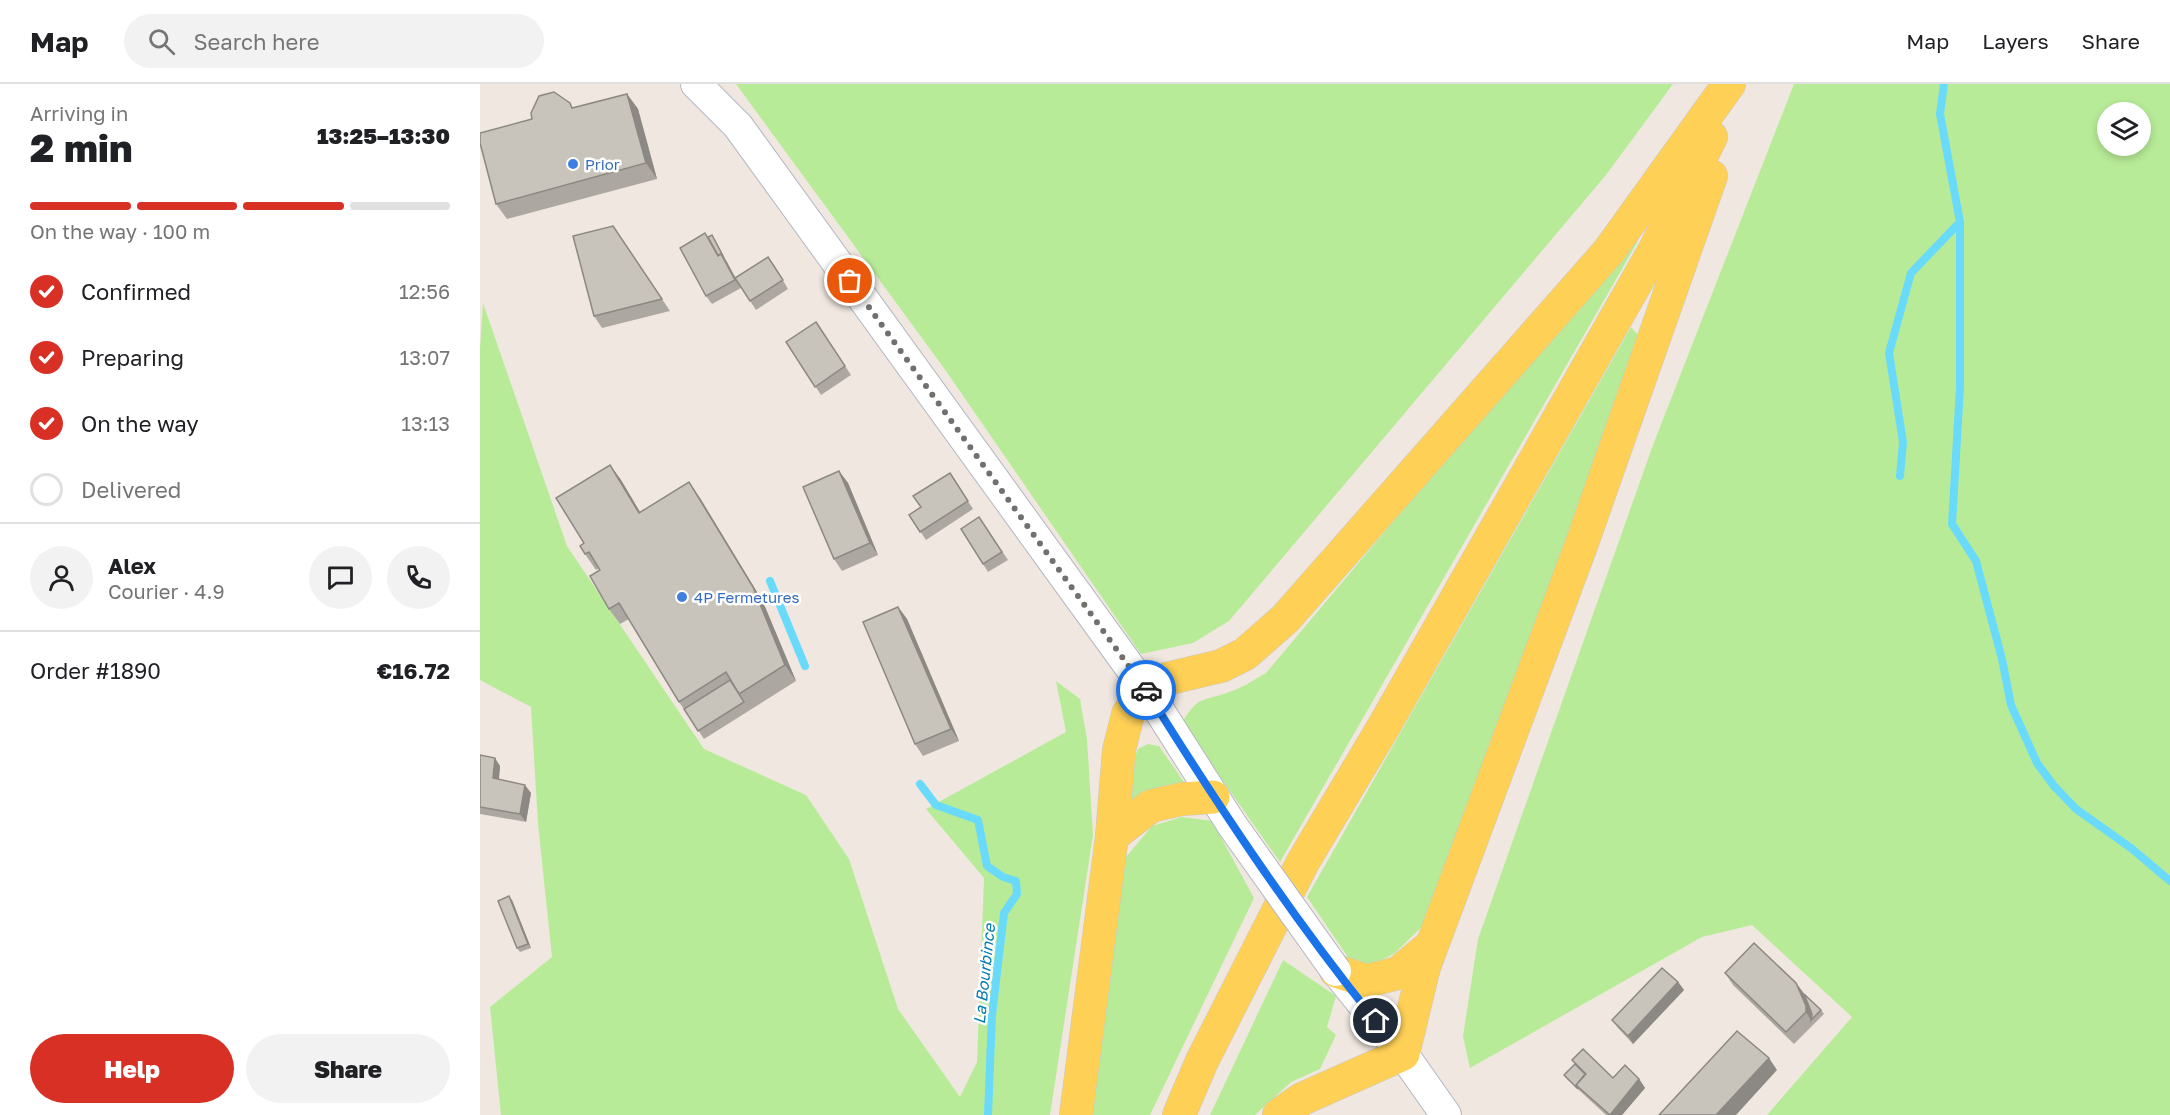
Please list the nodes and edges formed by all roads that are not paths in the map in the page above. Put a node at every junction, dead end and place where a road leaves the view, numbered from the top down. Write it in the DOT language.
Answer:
graph roads {
  1 [pos="696,84"];
  2 [pos="1729,84"];
  3 [pos="1737,84"];
  4 [pos="1743,84"];
  5 [pos="1145,688"];
  6 [pos="1213,797"];
  7 [pos="1112,836"];
  8 [pos="1434,944"];
  9 [pos="1336,971"];
  10 [pos="1403,1054"];
  11 [pos="1076,1115"];
  12 [pos="1179,1115"];
  13 [pos="1279,1115"];
  14 [pos="1446,1115"];
  1 -- 5 [label="main road"];
  2 -- 5 [label="main road"];
  3 -- 12 [label="main road"];
  4 -- 8 [label="main road"];
  5 -- 6 [label="main road"];
  5 -- 7 [label="main road"];
  6 -- 7 [label="main road"];
  6 -- 9 [label="main road, bridge"];
  7 -- 11 [label="main road"];
  8 -- 9 [label="main road"];
  8 -- 10 [label="main road"];
  9 -- 10 [label="main road"];
  10 -- 13 [label="main road"];
  10 -- 14 [label="main road"];
}
